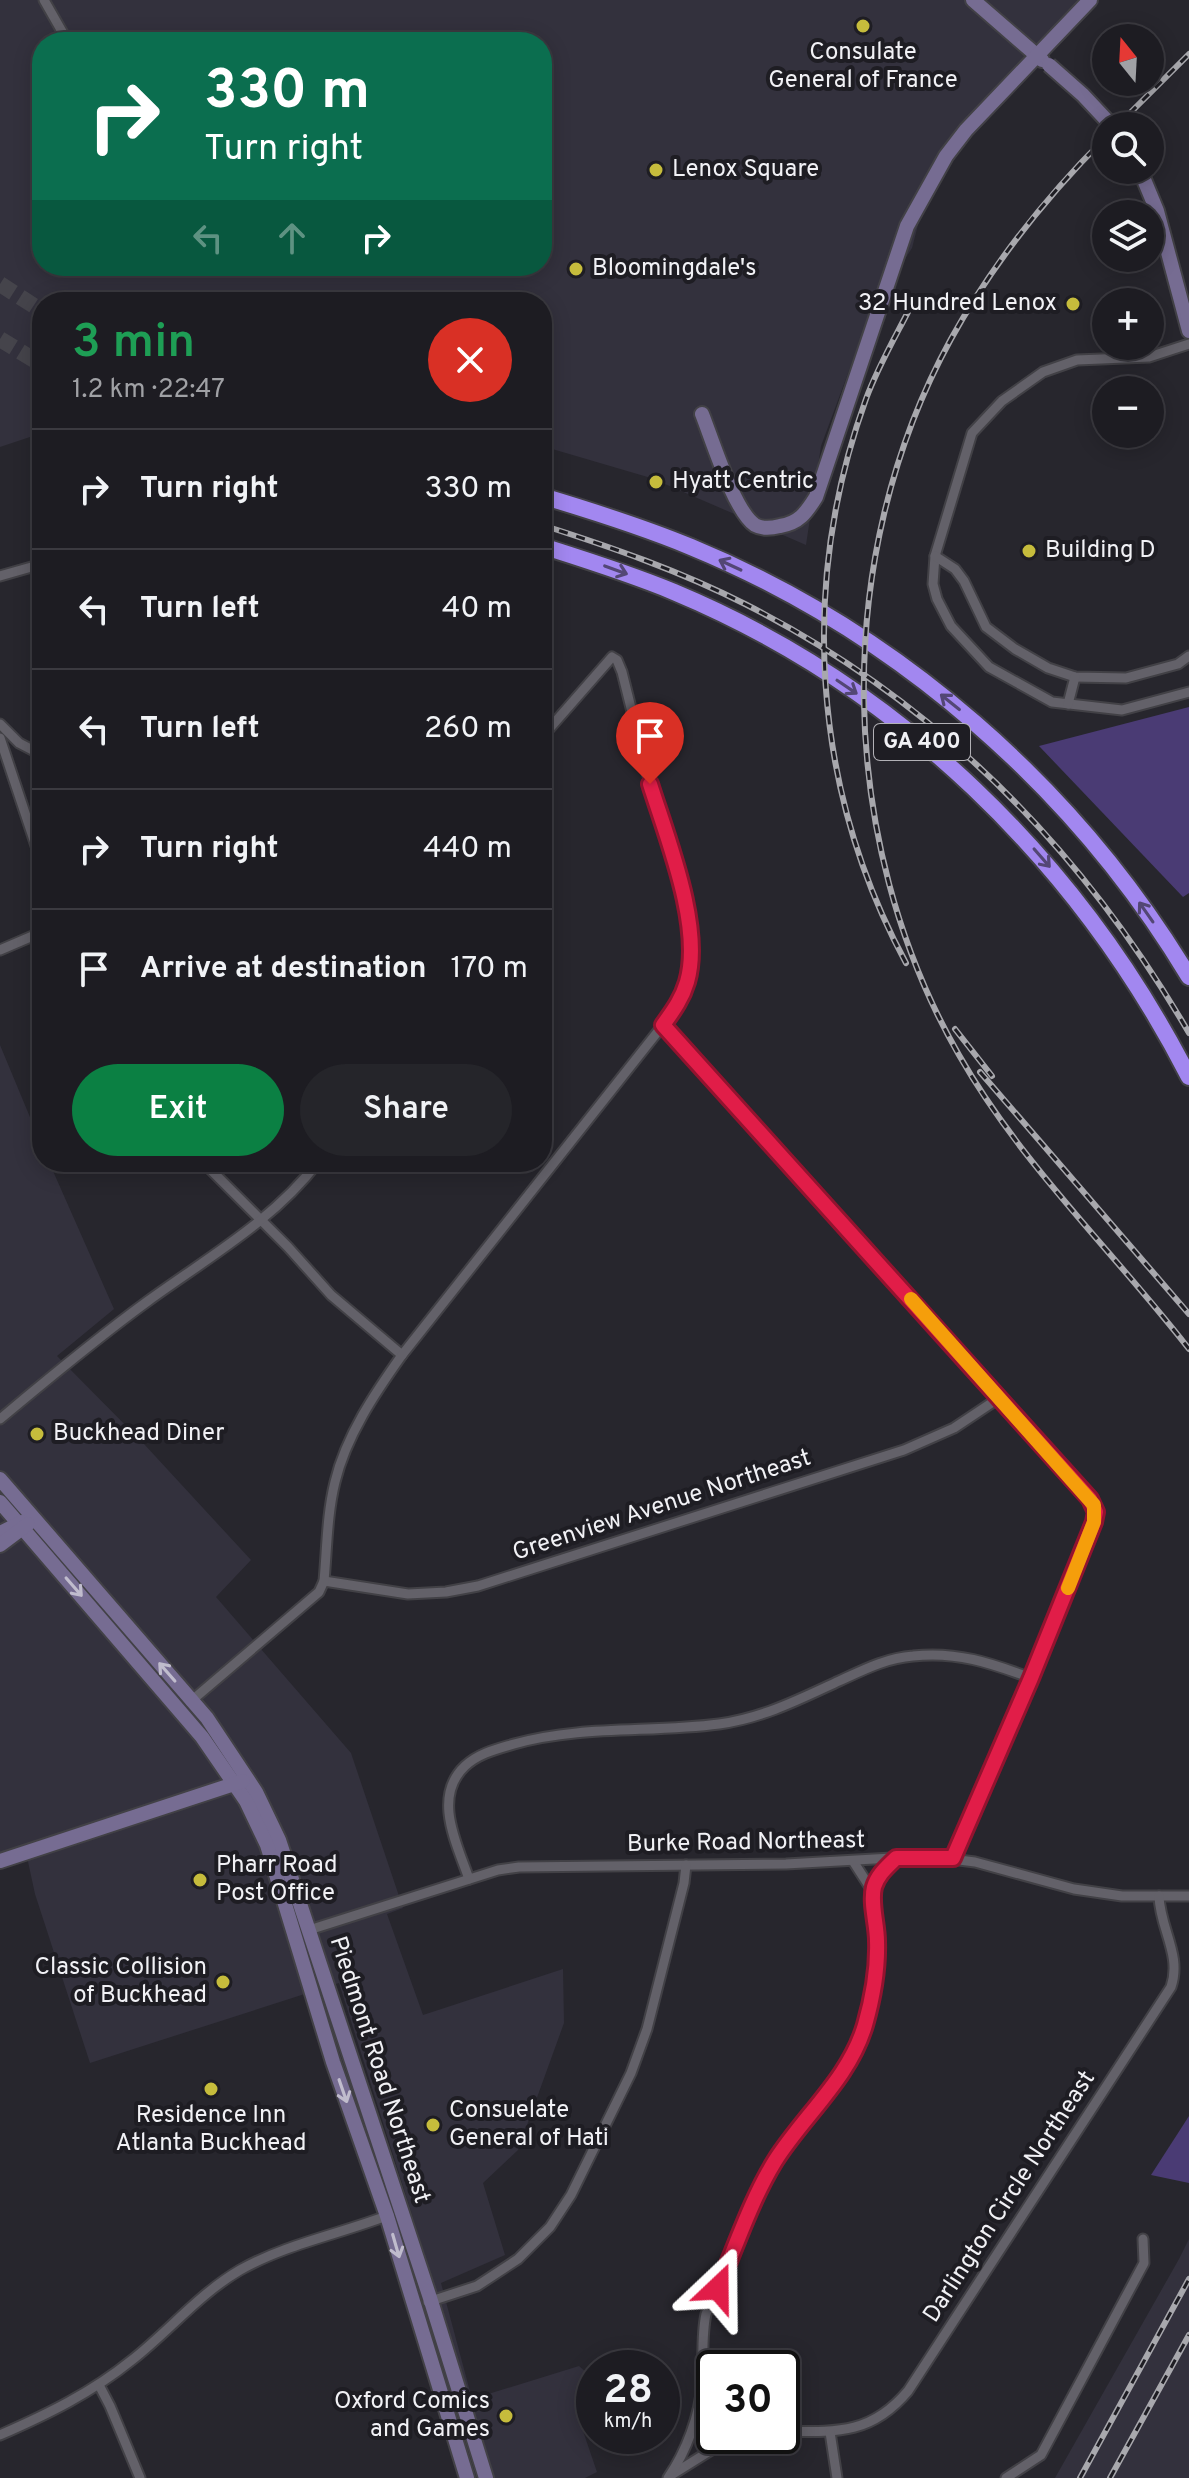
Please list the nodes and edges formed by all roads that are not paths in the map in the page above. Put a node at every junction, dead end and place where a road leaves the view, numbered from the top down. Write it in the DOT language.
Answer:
graph roads {
  1 [pos="44,0"];
  2 [pos="973,0"];
  3 [pos="1090,0"];
  4 [pos="62,32"];
  5 [pos="1043,61"];
  6 [pos="1099,112"];
  7 [pos="1146,184"];
  8 [pos="1189,331"];
  9 [pos="1189,344"];
  10 [pos="702,414"];
  11 [pos="552,499"];
  12 [pos="552,549"];
  13 [pos="935,556"];
  14 [pos="32,567"];
  15 [pos="0,576"];
  16 [pos="1189,656"];
  17 [pos="1075,677"];
  18 [pos="1189,692"];
  19 [pos="1068,704"];
  20 [pos="0,724"];
  21 [pos="552,726"];
  22 [pos="0,738"];
  23 [pos="32,750"];
  24 [pos="32,834"];
  25 [pos="32,936"];
  26 [pos="0,950"];
  27 [pos="1189,977"];
  28 [pos="663,1025"];
  29 [pos="1189,1077"];
  30 [pos="552,1165"];
  31 [pos="213,1172"];
  32 [pos="309,1172"];
  33 [pos="547,1172"];
  34 [pos="260,1220"];
  35 [pos="402,1355"];
  36 [pos="999,1398"];
  37 [pos="0,1419"];
  38 [pos="0,1479"];
  39 [pos="0,1502"];
  40 [pos="25,1523"];
  41 [pos="0,1533"];
  42 [pos="0,1545"];
  43 [pos="324,1581"];
  44 [pos="1031,1678"];
  45 [pos="186,1706"];
  46 [pos="241,1782"];
  47 [pos="896,1858"];
  48 [pos="953,1858"];
  49 [pos="0,1861"];
  50 [pos="853,1861"];
  51 [pos="686,1865"];
  52 [pos="469,1879"];
  53 [pos="873,1892"];
  54 [pos="1159,1896"];
  55 [pos="1189,1896"];
  56 [pos="309,1930"];
  57 [pos="401,2209"];
  58 [pos="387,2216"];
  59 [pos="1143,2239"];
  60 [pos="431,2301"];
  61 [pos="413,2306"];
  62 [pos="703,2350"];
  63 [pos="99,2385"];
  64 [pos="696,2416"];
  65 [pos="800,2431"];
  66 [pos="830,2432"];
  67 [pos="0,2435"];
  68 [pos="705,2454"];
  69 [pos="670,2477"];
  70 [pos="140,2478"];
  71 [pos="467,2478"];
  72 [pos="486,2478"];
  73 [pos="837,2478"];
  74 [pos="1006,2478"];
  1 -- 4 [label="street"];
  2 -- 5 [label="main road"];
  3 -- 5 [label="main road"];
  5 -- 6 [label="main road, bridge"];
  5 -- 10 [label="main road"];
  7 -- 8 [label="main road"];
  9 -- 13 [label="street"];
  27 -- 11 [label="highway, GA 400, one-way"];
  12 -- 29 [label="highway, GA 400, one-way"];
  13 -- 17 [label="street"];
  13 -- 19 [label="street"];
  14 -- 15 [label="street"];
  16 -- 17 [label="street"];
  17 -- 19 [label="street"];
  18 -- 19 [label="street"];
  20 -- 23 [label="street"];
  21 -- 28 [label="street"];
  22 -- 24 [label="street"];
  25 -- 26 [label="street"];
  28 -- 30 [label="street"];
  28 -- 36 [label="street"];
  31 -- 34 [label="street"];
  32 -- 34 [label="street"];
  33 -- 35 [label="street"];
  34 -- 35 [label="street"];
  34 -- 37 [label="street"];
  35 -- 43 [label="street"];
  36 -- 43 [label="street, Greenview Avenue Northeast"];
  36 -- 44 [label="street"];
  38 -- 40 [label="main road, Piedmont Road Northeast"];
  39 -- 40 [label="main road, Piedmont Road Northeast"];
  40 -- 41 [label="main road"];
  40 -- 42 [label="main road"];
  40 -- 45 [label="main road, Piedmont Road Northeast"];
  43 -- 45 [label="street"];
  44 -- 48 [label="street"];
  44 -- 52 [label="street"];
  45 -- 46 [label="main road, Piedmont Road Northeast"];
  46 -- 49 [label="main road"];
  46 -- 56 [label="main road, Piedmont Road Northeast"];
  46 -- 58 [label="main road, Piedmont Road Northeast, one-way"];
  47 -- 48 [label="street, Burke Road Northeast"];
  47 -- 50 [label="street, Burke Road Northeast"];
  47 -- 53 [label="street"];
  48 -- 54 [label="street, Burke Road Northeast"];
  50 -- 51 [label="street, Burke Road Northeast"];
  50 -- 53 [label="street"];
  51 -- 52 [label="street, Burke Road Northeast"];
  51 -- 60 [label="street"];
  52 -- 56 [label="street, Burke Road Northeast"];
  53 -- 62 [label="street"];
  54 -- 55 [label="street, Burke Road Northeast"];
  54 -- 66 [label="street, Darlington Circle Northeast"];
  56 -- 57 [label="main road, Piedmont Road Northeast"];
  57 -- 58 [label="street"];
  57 -- 60 [label="main road, Piedmont Road Northeast"];
  58 -- 61 [label="main road, Piedmont Road Northeast, one-way"];
  58 -- 63 [label="street"];
  59 -- 74 [label="street"];
  60 -- 61 [label="street"];
  60 -- 72 [label="main road, Piedmont Road Northeast"];
  61 -- 71 [label="main road, Piedmont Road Northeast"];
  63 -- 67 [label="street"];
  63 -- 70 [label="street"];
  64 -- 69 [label="street"];
  65 -- 66 [label="street, Darlington Circle Northeast"];
  66 -- 73 [label="street"];
  68 -- 69 [label="street"];
}
